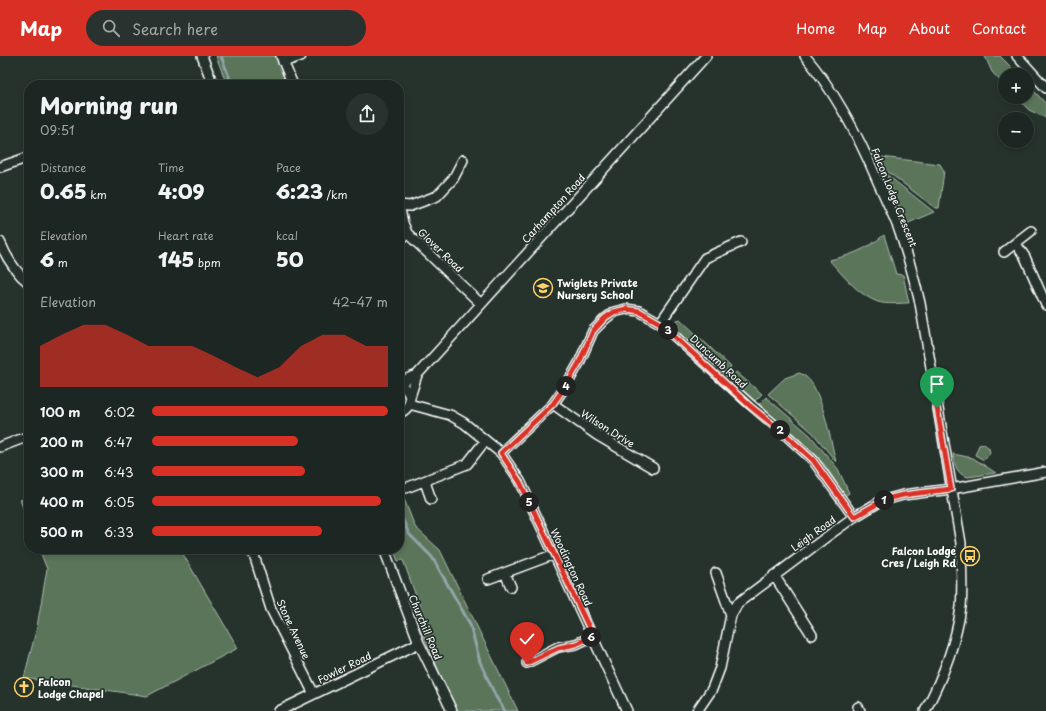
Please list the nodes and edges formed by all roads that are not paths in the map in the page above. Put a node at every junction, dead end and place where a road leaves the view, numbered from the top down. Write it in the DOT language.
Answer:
graph roads {
  1 [pos="202,56"];
  2 [pos="301,56"];
  3 [pos="706,56"];
  4 [pos="805,56"];
  5 [pos="1016,56"];
  6 [pos="282,59"];
  7 [pos="211,80"];
  8 [pos="291,80"];
  9 [pos="1046,88"];
  10 [pos="24,159"];
  11 [pos="463,160"];
  12 [pos="0,167"];
  13 [pos="404,205"];
  14 [pos="404,226"];
  15 [pos="1031,231"];
  16 [pos="0,242"];
  17 [pos="741,242"];
  18 [pos="1016,244"];
  19 [pos="1004,252"];
  20 [pos="24,279"];
  21 [pos="481,304"];
  22 [pos="1046,305"];
  23 [pos="660,323"];
  24 [pos="417,375"];
  25 [pos="404,381"];
  26 [pos="404,387"];
  27 [pos="410,401"];
  28 [pos="553,404"];
  29 [pos="404,410"];
  30 [pos="24,438"];
  31 [pos="486,440"];
  32 [pos="0,447"];
  33 [pos="501,453"];
  34 [pos="653,468"];
  35 [pos="1046,472"];
  36 [pos="425,482"];
  37 [pos="406,488"];
  38 [pos="951,489"];
  39 [pos="431,499"];
  40 [pos="854,517"];
  41 [pos="254,554"];
  42 [pos="386,554"];
  43 [pos="554,554"];
  44 [pos="505,573"];
  45 [pos="716,573"];
  46 [pos="774,575"];
  47 [pos="488,579"];
  48 [pos="511,587"];
  49 [pos="731,615"];
  50 [pos="812,635"];
  51 [pos="593,636"];
  52 [pos="419,643"];
  53 [pos="527,663"];
  54 [pos="314,694"];
  55 [pos="279,711"];
  56 [pos="452,711"];
  57 [pos="627,711"];
  58 [pos="697,711"];
  59 [pos="925,711"];
  1 -- 7 [label="street"];
  2 -- 6 [label="street"];
  3 -- 21 [label="street, Carhampton Road"];
  4 -- 38 [label="street, Falcon Lodge Crescent"];
  5 -- 9 [label="street"];
  6 -- 8 [label="street"];
  10 -- 12 [label="street"];
  11 -- 13 [label="street"];
  14 -- 21 [label="street, Glover Road"];
  15 -- 18 [label="street"];
  16 -- 20 [label="street"];
  17 -- 23 [label="street"];
  18 -- 19 [label="street"];
  18 -- 22 [label="street"];
  21 -- 24 [label="street, Carhampton Road"];
  23 -- 28 [label="street, Duncumb Road"];
  23 -- 40 [label="street, Duncumb Road"];
  24 -- 25 [label="street, Carhampton Road"];
  24 -- 27 [label="street, Carhampton Road"];
  26 -- 27 [label="street"];
  27 -- 29 [label="street"];
  27 -- 31 [label="street"];
  28 -- 33 [label="street, Duncumb Road"];
  28 -- 34 [label="street, Wilson Drive"];
  30 -- 32 [label="street"];
  31 -- 33 [label="street, Woodington Road"];
  31 -- 36 [label="street"];
  33 -- 43 [label="street, Woodington Road"];
  35 -- 38 [label="street, Leigh Road"];
  36 -- 37 [label="street"];
  36 -- 39 [label="street"];
  38 -- 40 [label="street, Leigh Road"];
  38 -- 59 [label="street, Falcon Lodge Crescent"];
  40 -- 46 [label="street, Leigh Road"];
  41 -- 54 [label="street, Stone Avenue"];
  42 -- 52 [label="street, Churchill Road"];
  43 -- 44 [label="street"];
  43 -- 51 [label="street, Woodington Road"];
  44 -- 47 [label="street"];
  44 -- 48 [label="street"];
  45 -- 49 [label="street"];
  46 -- 49 [label="street, Leigh Road"];
  46 -- 50 [label="street"];
  49 -- 58 [label="street, Leigh Road"];
  51 -- 53 [label="street"];
  51 -- 57 [label="street, Woodington Road"];
  52 -- 54 [label="street, Fowler Road"];
  52 -- 56 [label="street, Churchill Road"];
  54 -- 55 [label="street, Fowler Road"];
}
